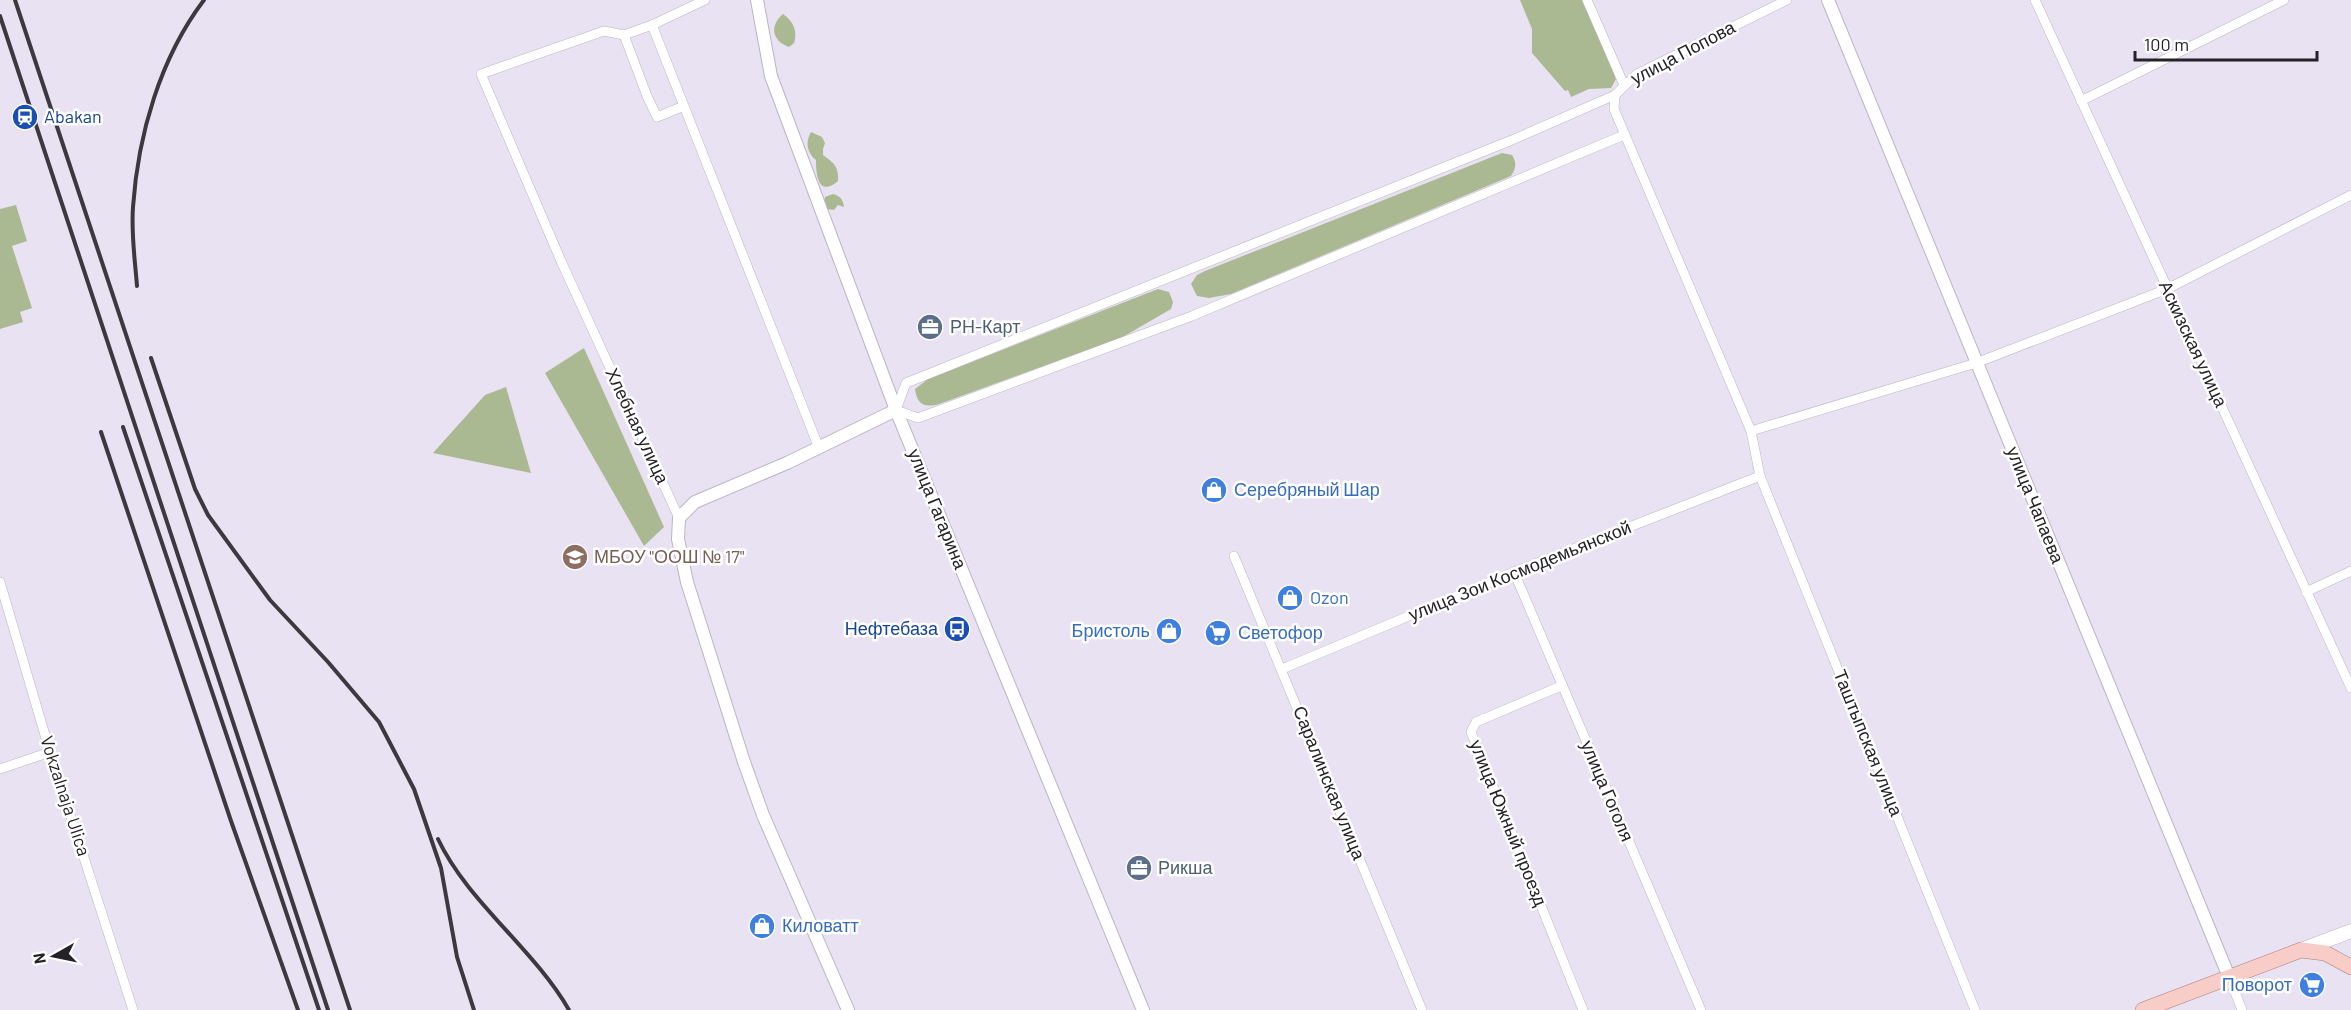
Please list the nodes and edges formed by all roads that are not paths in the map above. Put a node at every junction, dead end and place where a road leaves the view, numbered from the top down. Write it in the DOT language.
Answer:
graph roads {
  1 [pos="705,0"];
  2 [pos="757,0"];
  3 [pos="1587,0"];
  4 [pos="1787,0"];
  5 [pos="1828,0"];
  6 [pos="2035,0"];
  7 [pos="2284,0"];
  8 [pos="652,25"];
  9 [pos="624,35"];
  10 [pos="1624,85"];
  11 [pos="1615,94"];
  12 [pos="2081,100"];
  13 [pos="684,106"];
  14 [pos="1624,135"];
  15 [pos="2351,195"];
  16 [pos="2167,289"];
  17 [pos="1976,363"];
  18 [pos="896,410"];
  19 [pos="1751,431"];
  20 [pos="819,448"];
  21 [pos="1760,476"];
  22 [pos="679,518"];
  23 [pos="1234,556"];
  24 [pos="2351,571"];
  25 [pos="1514,572"];
  26 [pos="0,582"];
  27 [pos="2306,592"];
  28 [pos="1282,669"];
  29 [pos="1561,686"];
  30 [pos="2351,688"];
  31 [pos="50,752"];
  32 [pos="0,770"];
  33 [pos="2351,931"];
  34 [pos="2301,950"];
  35 [pos="2351,967"];
  36 [pos="2229,977"];
  37 [pos="133,1010"];
  38 [pos="848,1010"];
  39 [pos="1143,1010"];
  40 [pos="1422,1010"];
  41 [pos="1583,1010"];
  42 [pos="1701,1010"];
  43 [pos="1976,1010"];
  44 [pos="2143,1010"];
  45 [pos="2242,1010"];
  1 -- 8 [label="street, Хлебная улица"];
  2 -- 18 [label="street, улица Гагарина"];
  3 -- 10 [label="street"];
  4 -- 10 [label="street, улица Попова"];
  5 -- 17 [label="street, улица Чапаева"];
  6 -- 12 [label="street, Аскизская улица"];
  7 -- 12 [label="street"];
  8 -- 9 [label="street, Хлебная улица"];
  8 -- 13 [label="street"];
  9 -- 13 [label="street"];
  9 -- 22 [label="street, Хлебная улица"];
  10 -- 11 [label="street, улица Попова"];
  11 -- 14 [label="street, Таштыпская улица"];
  11 -- 18 [label="street"];
  12 -- 16 [label="street, Аскизская улица"];
  13 -- 20 [label="street"];
  14 -- 18 [label="street"];
  14 -- 19 [label="street, Таштыпская улица"];
  15 -- 16 [label="street"];
  16 -- 17 [label="street"];
  16 -- 27 [label="street, Аскизская улица"];
  17 -- 19 [label="street"];
  17 -- 36 [label="street, улица Чапаева"];
  18 -- 20 [label="street"];
  18 -- 39 [label="street, улица Гагарина"];
  19 -- 21 [label="street, Таштыпская улица"];
  20 -- 22 [label="street"];
  21 -- 25 [label="street, улица Зои Космодемьянской"];
  21 -- 43 [label="street, Таштыпская улица"];
  22 -- 38 [label="street, Хлебная улица"];
  23 -- 28 [label="street, Саралинская улица"];
  24 -- 27 [label="street"];
  25 -- 28 [label="street, улица Зои Космодемьянской"];
  25 -- 29 [label="street, улица Гоголя"];
  26 -- 31 [label="street, Vokzalnaja Ulica"];
  27 -- 30 [label="street, Аскизская улица"];
  28 -- 40 [label="street, Саралинская улица"];
  29 -- 41 [label="street, улица Южный проезд"];
  29 -- 42 [label="street, улица Гоголя"];
  31 -- 32 [label="street"];
  31 -- 37 [label="street, Vokzalnaja Ulica"];
  33 -- 34 [label="main road"];
  34 -- 35 [label="main road"];
  34 -- 36 [label="main road"];
  36 -- 44 [label="main road"];
  36 -- 45 [label="street, улица Чапаева"];
}
